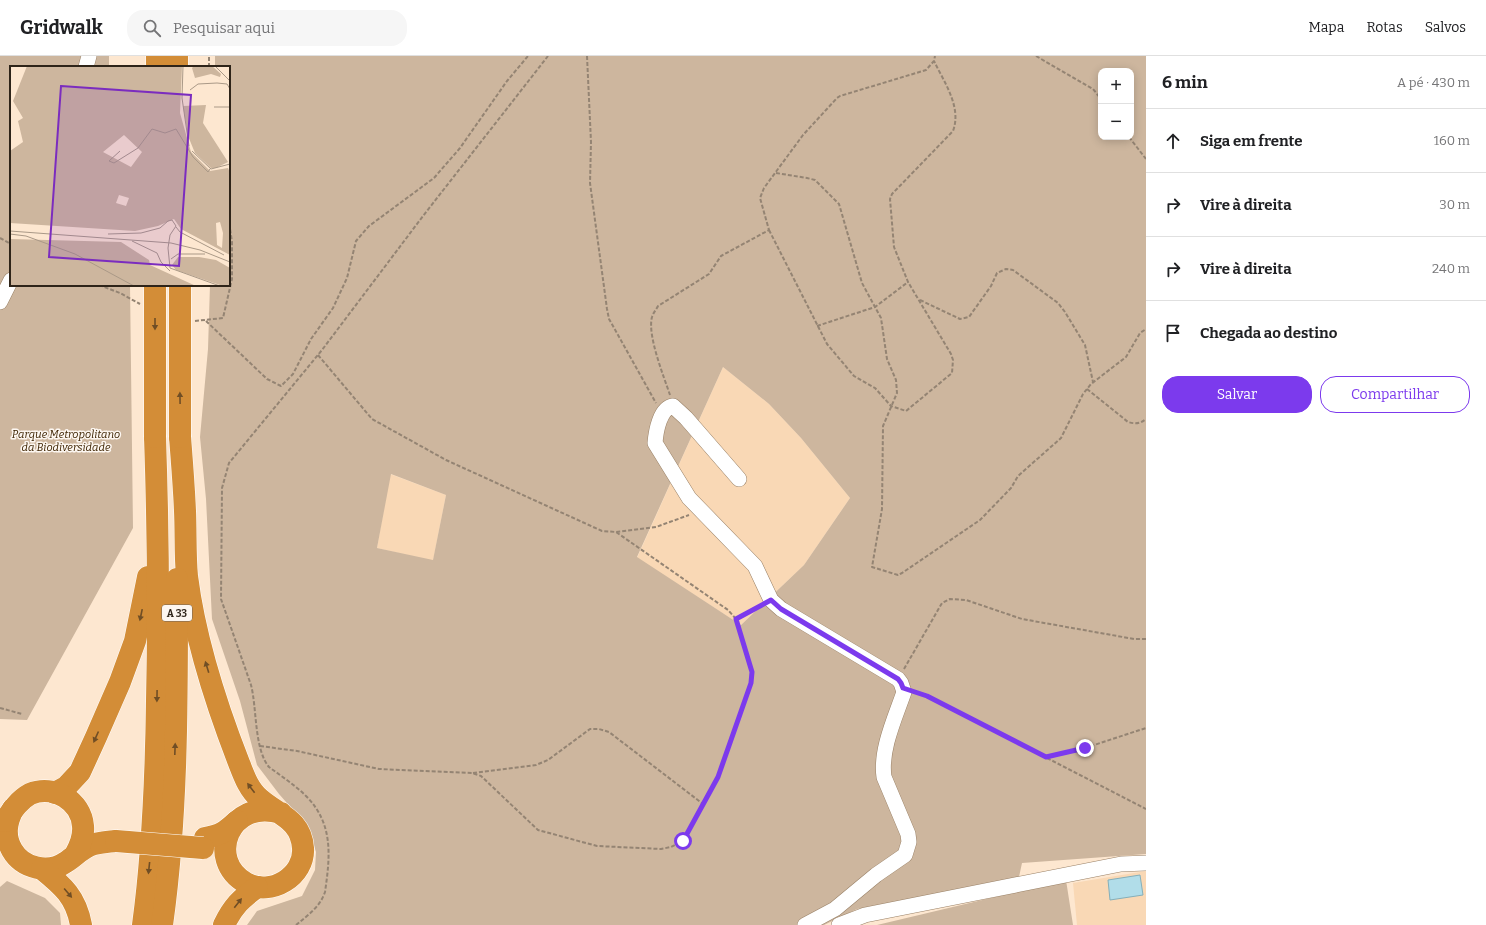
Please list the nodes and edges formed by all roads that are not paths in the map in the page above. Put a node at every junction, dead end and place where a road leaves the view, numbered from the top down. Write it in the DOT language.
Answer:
graph roads {
  1 [pos="89,56"];
  2 [pos="86,66"];
  3 [pos="10,282"];
  4 [pos="155,286"];
  5 [pos="180,286"];
  6 [pos="0,302"];
  7 [pos="155,437"];
  8 [pos="180,437"];
  9 [pos="739,479"];
  10 [pos="55,793"];
  11 [pos="13,809"];
  12 [pos="281,813"];
  13 [pos="81,817"];
  14 [pos="241,818"];
  15 [pos="0,829"];
  16 [pos="117,837"];
  17 [pos="204,843"];
  18 [pos="76,853"];
  19 [pos="226,858"];
  20 [pos="10,859"];
  21 [pos="1146,863"];
  22 [pos="42,869"];
  23 [pos="258,887"];
  24 [pos="81,925"];
  25 [pos="143,925"];
  26 [pos="162,925"];
  27 [pos="224,925"];
  28 [pos="805,925"];
  29 [pos="839,925"];
  1 -- 2 [label="lane"];
  3 -- 6 [label="lane"];
  4 -- 7 [label="highway, A 33, one-way, bridge"];
  8 -- 5 [label="highway, A 33, one-way, bridge"];
  7 -- 10 [label="highway, one-way"];
  7 -- 25 [label="highway, A 33, one-way"];
  12 -- 8 [label="highway, one-way"];
  26 -- 8 [label="highway, A 33, one-way"];
  9 -- 28 [label="lane"];
  10 -- 11 [label="highway"];
  10 -- 13 [label="highway"];
  11 -- 15 [label="highway"];
  11 -- 20 [label="highway"];
  12 -- 14 [label="highway"];
  12 -- 23 [label="highway"];
  13 -- 16 [label="highway"];
  13 -- 18 [label="highway"];
  14 -- 17 [label="highway"];
  14 -- 19 [label="highway"];
  16 -- 17 [label="highway, bridge"];
  16 -- 18 [label="highway"];
  17 -- 19 [label="highway"];
  18 -- 22 [label="highway"];
  19 -- 23 [label="highway"];
  20 -- 22 [label="highway"];
  21 -- 29 [label="lane"];
  22 -- 24 [label="highway, one-way"];
  27 -- 23 [label="highway, one-way"];
}
